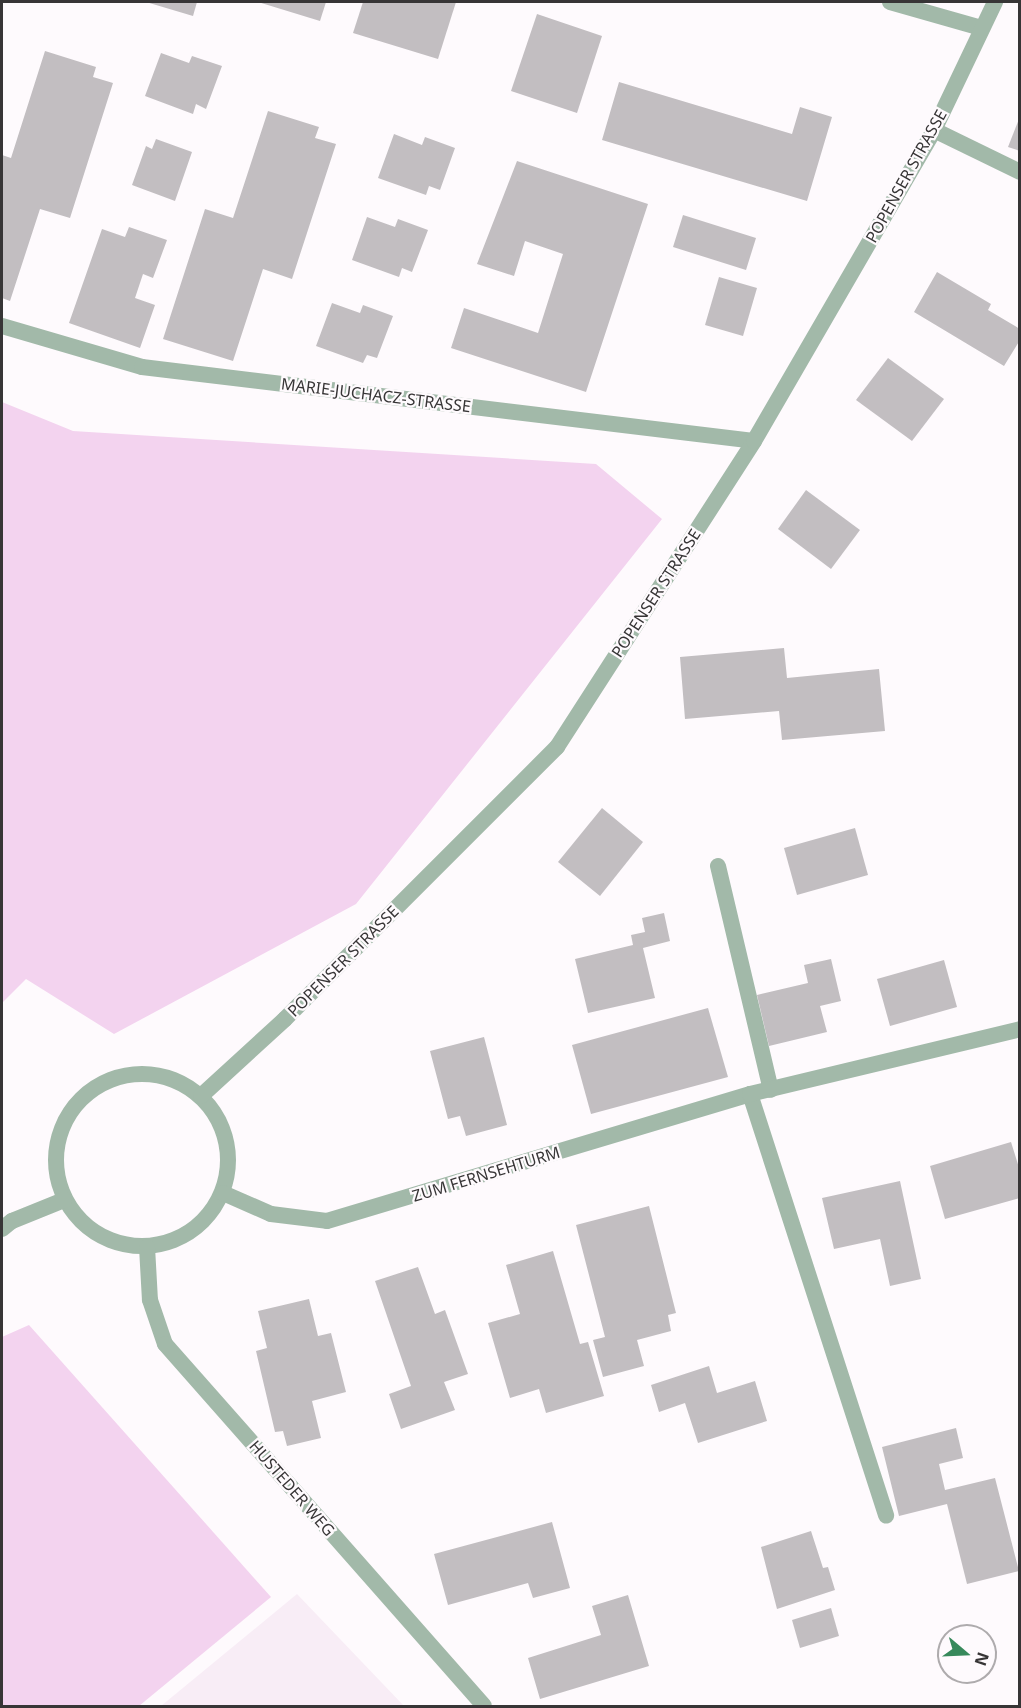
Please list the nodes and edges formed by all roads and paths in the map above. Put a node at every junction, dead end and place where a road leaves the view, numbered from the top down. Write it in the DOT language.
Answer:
graph roads {
  1 [pos="890,2"];
  2 [pos="994,2"];
  3 [pos="981,28"];
  4 [pos="934,130"];
  5 [pos="1020,172"];
  6 [pos="2,326"];
  7 [pos="754,441"];
  8 [pos="718,866"];
  9 [pos="1020,1029"];
  10 [pos="771,1090"];
  11 [pos="750,1094"];
  12 [pos="201,1096"];
  13 [pos="223,1192"];
  14 [pos="64,1200"];
  15 [pos="2,1229"];
  16 [pos="147,1247"];
  17 [pos="886,1516"];
  18 [pos="484,1707"];
  1 -- 3 [label="street"];
  2 -- 3 [label="street, POPENSER STRASSE"];
  3 -- 4 [label="street, POPENSER STRASSE"];
  4 -- 5 [label="street"];
  4 -- 7 [label="street, POPENSER STRASSE"];
  6 -- 7 [label="street, MARIE-JUCHACZ-STRASSE"];
  7 -- 12 [label="street, POPENSER STRASSE"];
  8 -- 10 [label="street"];
  9 -- 10 [label="street, ZUM FERNSEHTURM"];
  10 -- 11 [label="street, ZUM FERNSEHTURM"];
  11 -- 13 [label="street, ZUM FERNSEHTURM"];
  11 -- 17 [label="street"];
  12 -- 13 [label="street"];
  12 -- 14 [label="street"];
  13 -- 16 [label="street"];
  14 -- 15 [label="street"];
  14 -- 16 [label="street"];
  16 -- 18 [label="street, HUSTEDER WEG"];
}
